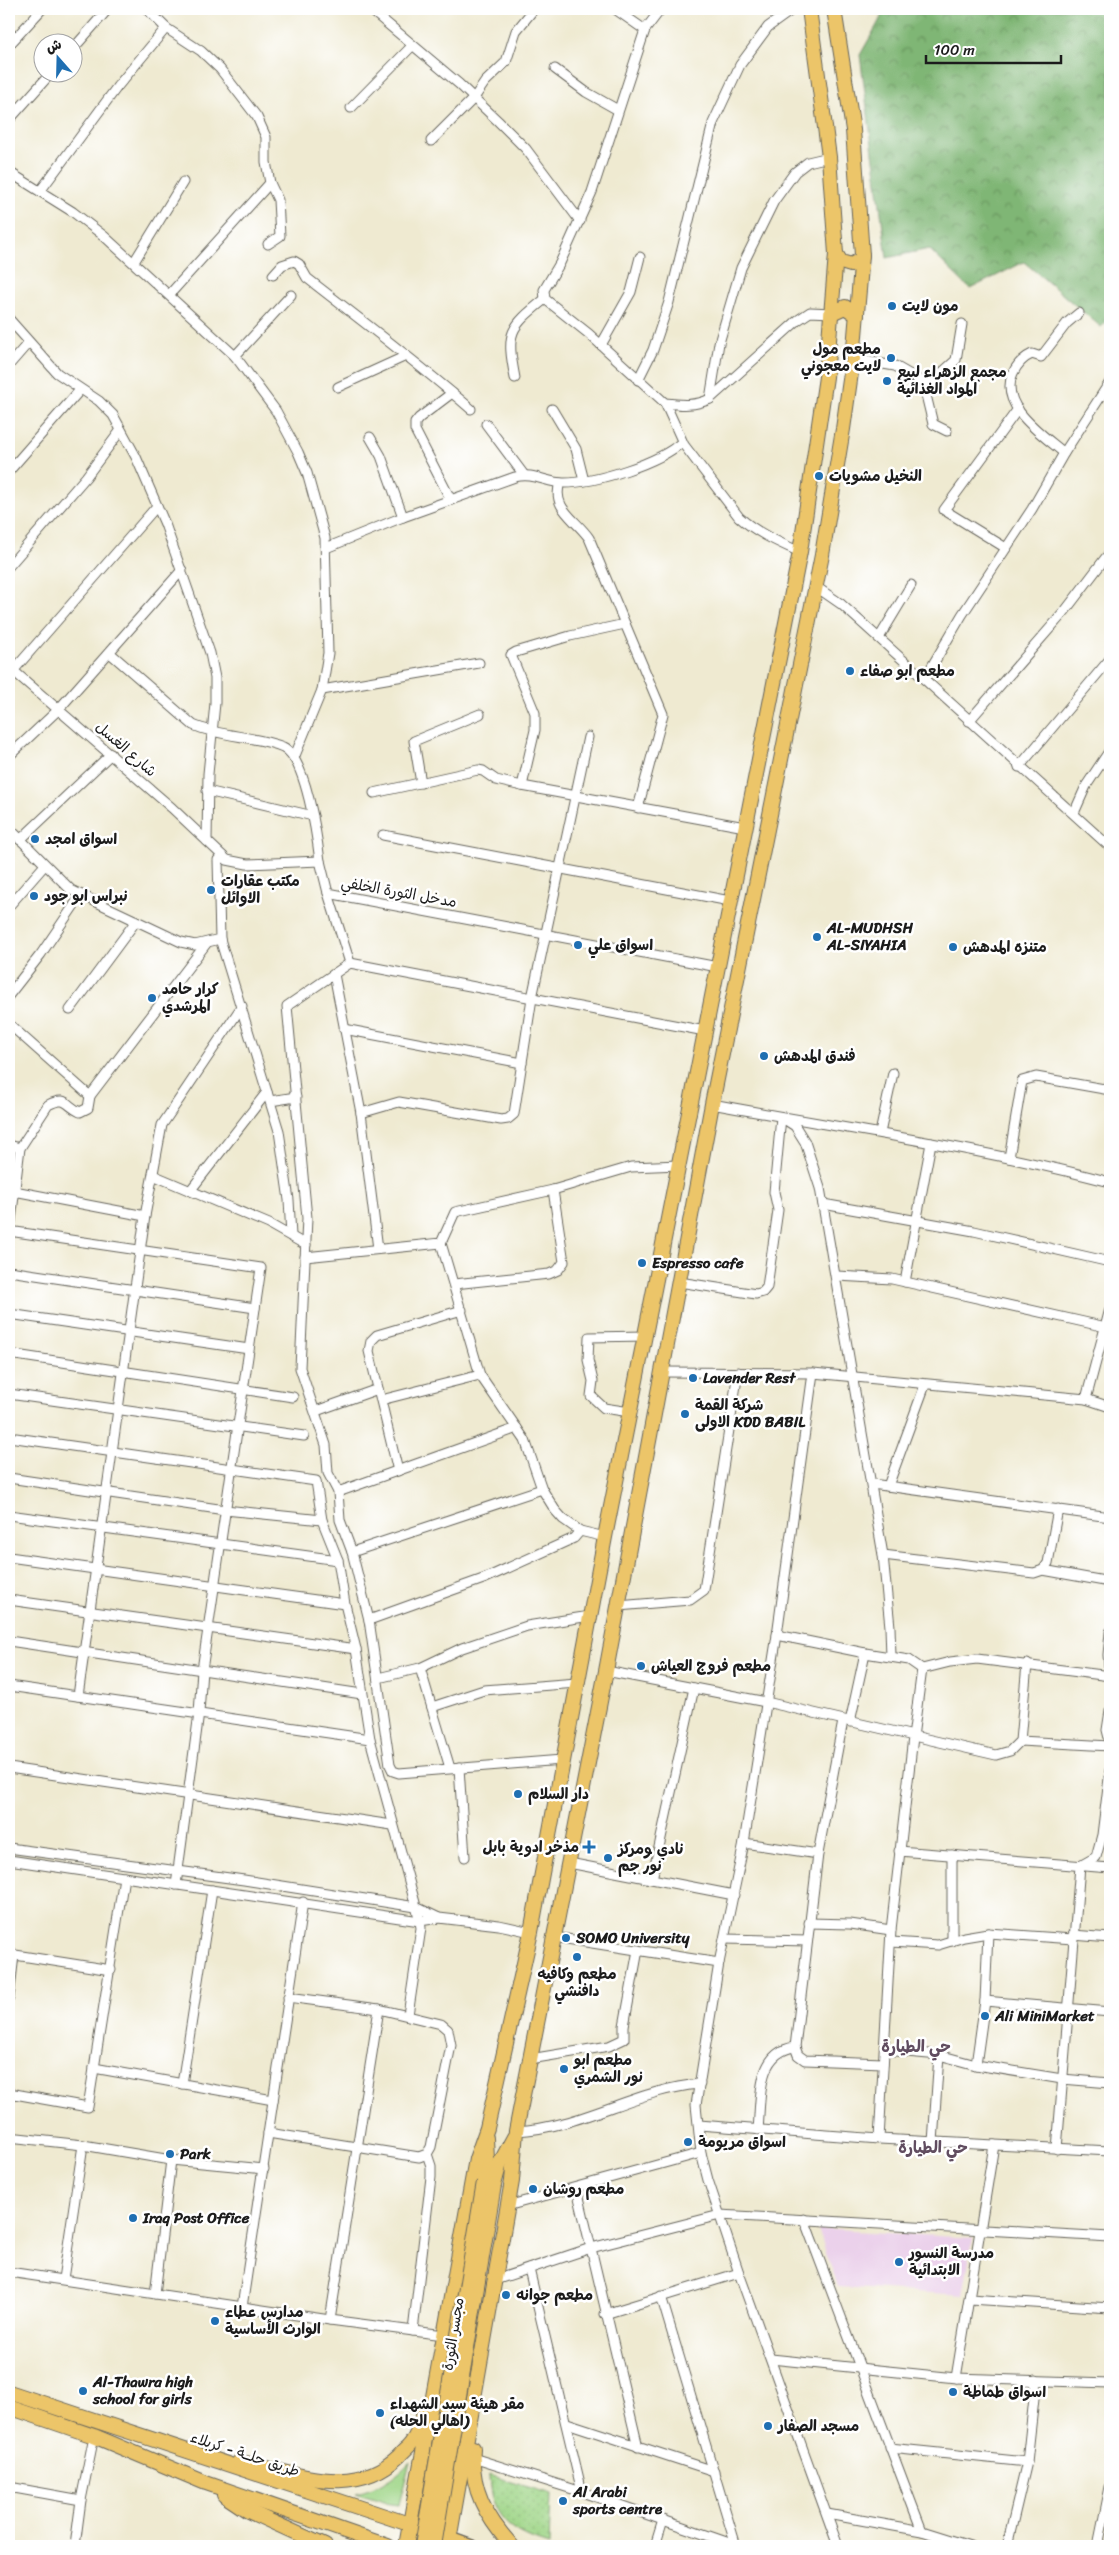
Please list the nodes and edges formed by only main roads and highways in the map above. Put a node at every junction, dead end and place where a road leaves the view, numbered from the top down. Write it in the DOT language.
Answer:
graph roads {
  1 [pos="810,9"];
  2 [pos="834,9"];
  3 [pos="836,254"];
  4 [pos="862,255"];
  5 [pos="832,313"];
  6 [pos="857,315"];
  7 [pos="611,1511"];
  8 [pos="634,1517"];
  9 [pos="600,1565"];
  10 [pos="625,1569"];
  11 [pos="487,2128"];
  12 [pos="516,2131"];
  13 [pos="489,2183"];
  14 [pos="438,2376"];
  15 [pos="9,2392"];
  16 [pos="9,2407"];
  17 [pos="194,2454"];
  18 [pos="423,2455"];
  19 [pos="469,2457"];
  20 [pos="206,2483"];
  21 [pos="410,2524"];
  22 [pos="449,2542"];
  23 [pos="325,2546"];
  24 [pos="388,2546"];
  25 [pos="406,2546"];
  26 [pos="422,2546"];
  27 [pos="434,2546"];
  28 [pos="472,2546"];
  29 [pos="512,2546"];
  1 -- 3 [label="highway"];
  2 -- 4 [label="highway"];
  3 -- 4 [label="highway"];
  3 -- 5 [label="highway"];
  4 -- 6 [label="highway"];
  5 -- 6 [label="highway"];
  5 -- 7 [label="highway"];
  6 -- 8 [label="highway"];
  7 -- 8 [label="highway"];
  7 -- 9 [label="highway"];
  8 -- 10 [label="highway"];
  9 -- 10 [label="highway"];
  9 -- 11 [label="highway"];
  10 -- 12 [label="highway"];
  11 -- 13 [label="highway, مجسر الثورة"];
  11 -- 14 [label="highway"];
  12 -- 13 [label="highway, مجسر الثورة"];
  12 -- 19 [label="highway"];
  13 -- 26 [label="highway, مجسر الثورة, bridge"];
  13 -- 27 [label="highway, مجسر الثورة, bridge"];
  14 -- 17 [label="highway"];
  14 -- 18 [label="highway"];
  15 -- 17 [label="highway, طريق حلــة - كربلاء"];
  16 -- 20 [label="highway"];
  17 -- 21 [label="highway, طريق حلــة - كربلاء"];
  18 -- 19 [label="highway"];
  18 -- 21 [label="highway"];
  19 -- 22 [label="highway"];
  19 -- 29 [label="highway"];
  20 -- 23 [label="highway"];
  20 -- 24 [label="highway"];
  21 -- 22 [label="highway, طريق حلــة - كربلاء"];
  21 -- 25 [label="highway"];
  22 -- 28 [label="main road, طريق حلــة - كربلاء"];
}
